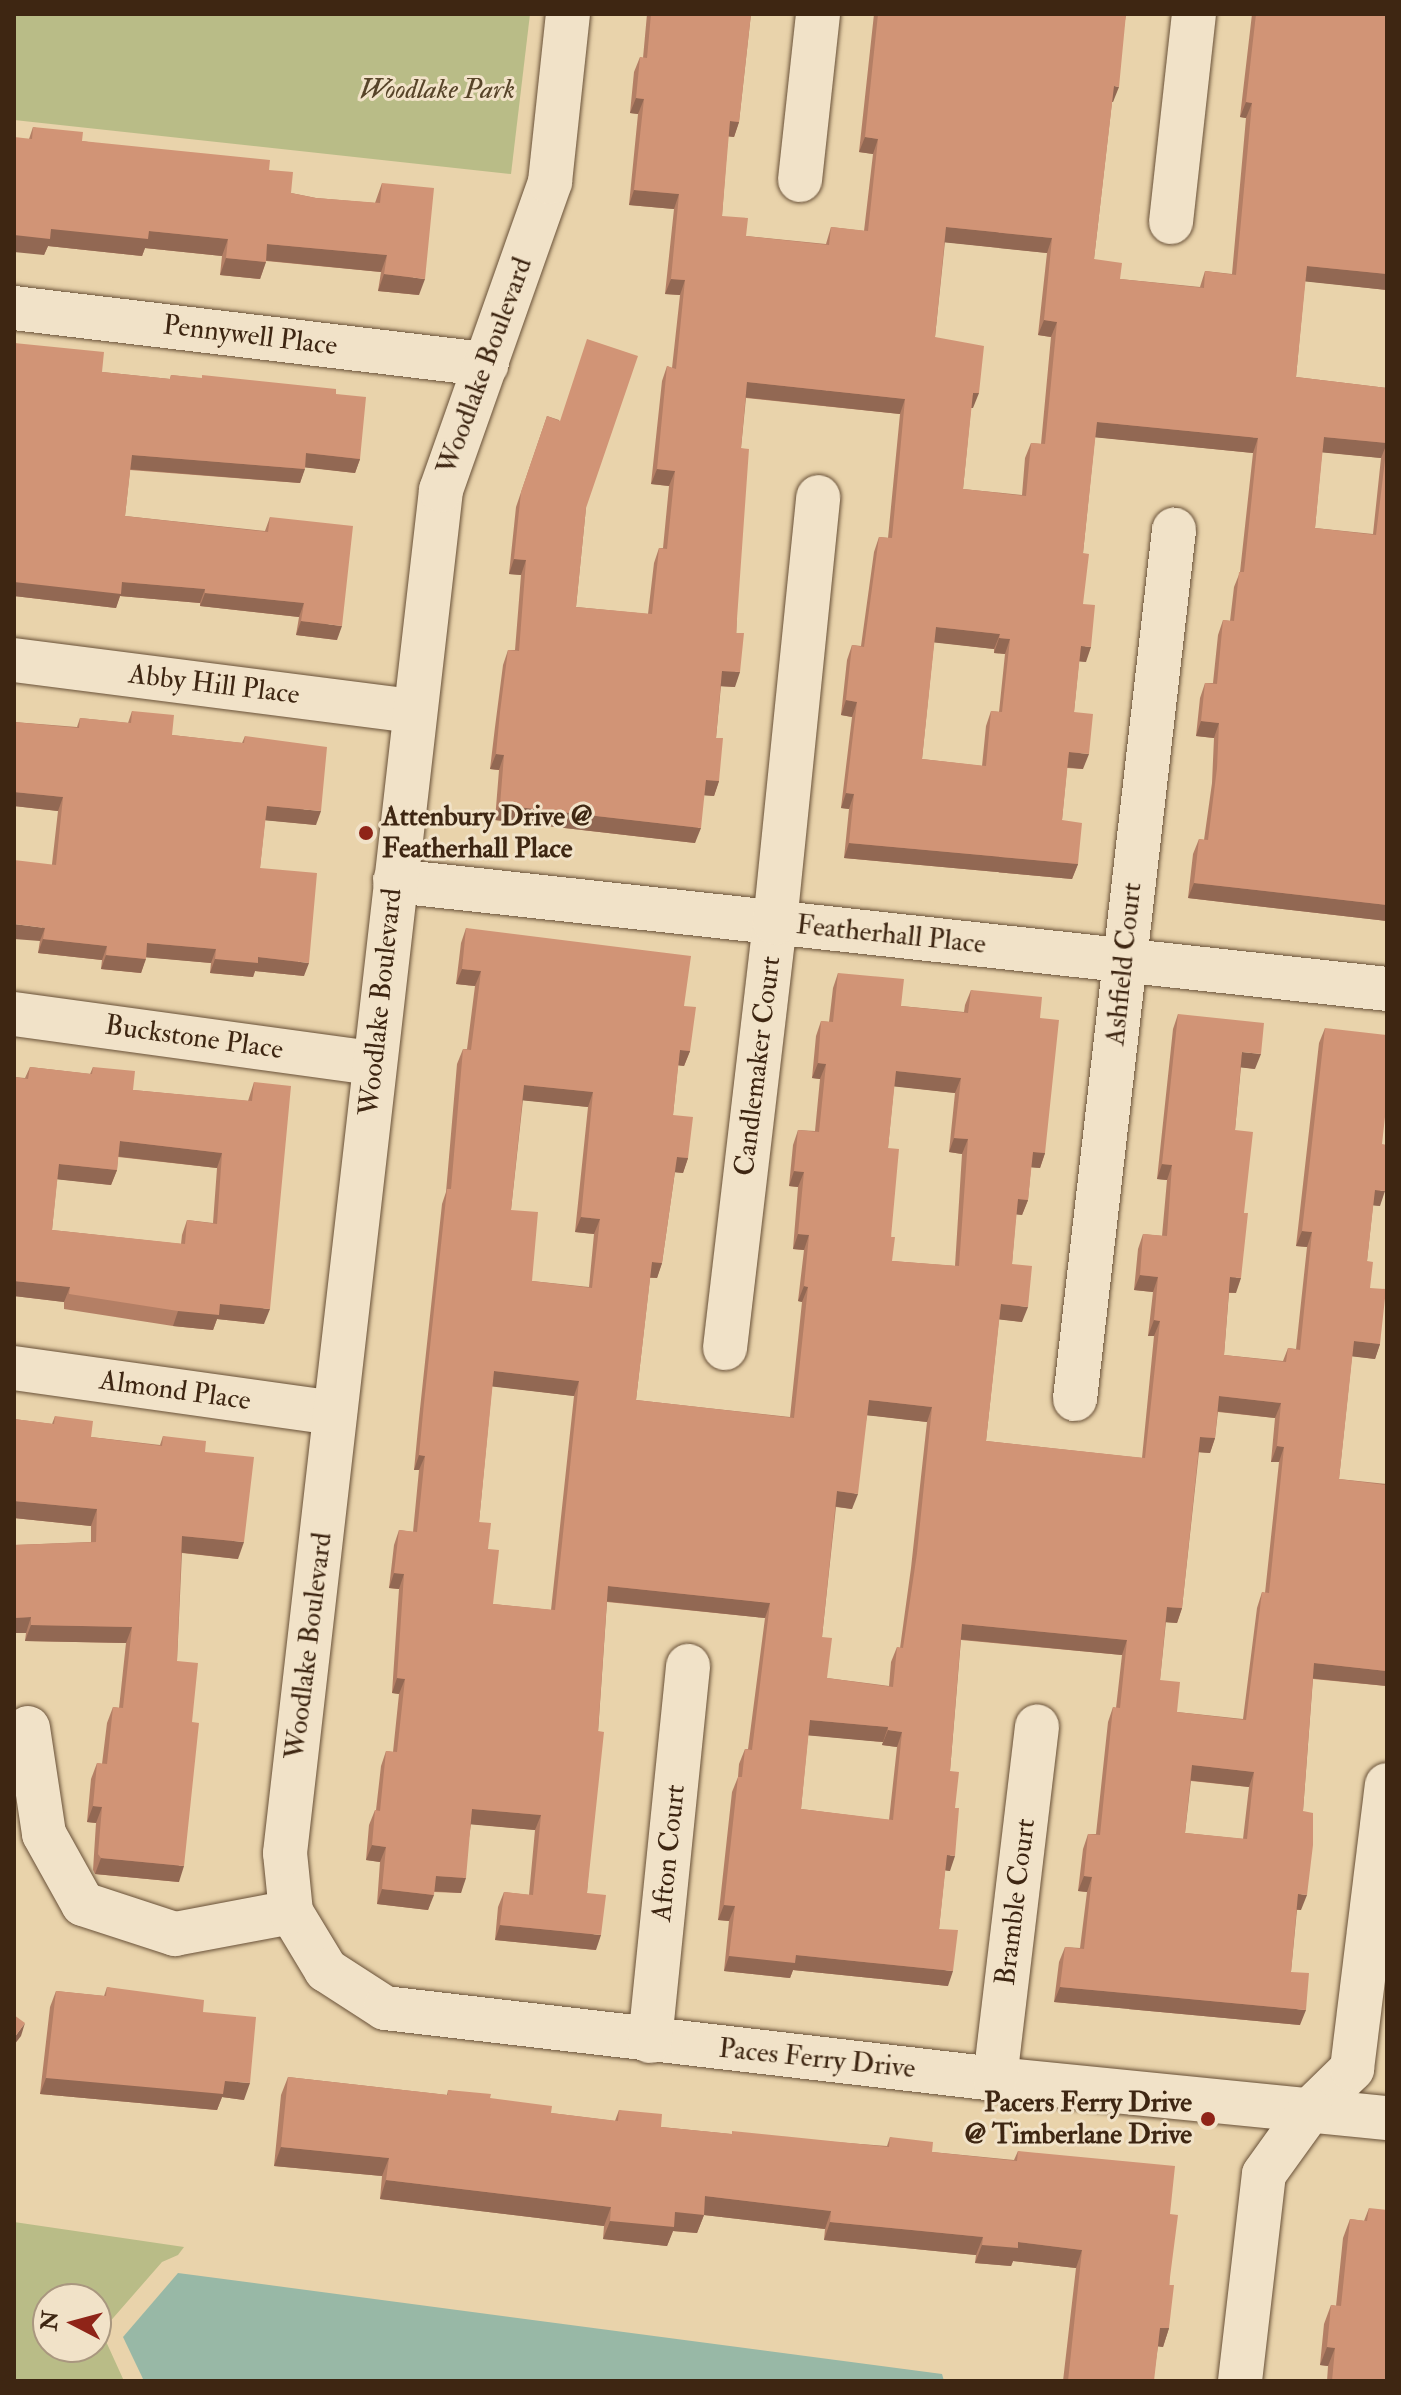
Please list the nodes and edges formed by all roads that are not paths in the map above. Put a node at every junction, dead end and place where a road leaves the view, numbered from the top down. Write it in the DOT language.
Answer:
graph roads {
  1 [pos="568,14"];
  2 [pos="818,14"];
  3 [pos="1194,14"];
  4 [pos="800,180"];
  5 [pos="1171,222"];
  6 [pos="14,308"];
  7 [pos="487,364"];
  8 [pos="818,497"];
  9 [pos="1174,530"];
  10 [pos="14,660"];
  11 [pos="414,711"];
  12 [pos="395,881"];
  13 [pos="775,923"];
  14 [pos="1124,961"];
  15 [pos="1387,989"];
  16 [pos="14,1014"];
  17 [pos="374,1063"];
  18 [pos="725,1348"];
  19 [pos="14,1368"];
  20 [pos="1075,1399"];
  21 [pos="335,1413"];
  22 [pos="688,1666"];
  23 [pos="1037,1726"];
  24 [pos="28,1728"];
  25 [pos="1387,1785"];
  26 [pos="291,1912"];
  27 [pos="650,2041"];
  28 [pos="995,2079"];
  29 [pos="1310,2110"];
  30 [pos="1387,2118"];
  31 [pos="1240,2381"];
  1 -- 7 [label="street, Woodlake Boulevard"];
  2 -- 4 [label="street"];
  3 -- 5 [label="street"];
  6 -- 7 [label="street, Pennywell Place"];
  7 -- 11 [label="street, Woodlake Boulevard"];
  8 -- 13 [label="street, Candlemaker Court"];
  9 -- 14 [label="street, Ashfield Court"];
  10 -- 11 [label="street, Abby Hill Place"];
  11 -- 12 [label="street, Woodlake Boulevard"];
  12 -- 13 [label="street, Featherhall Place"];
  12 -- 17 [label="street, Woodlake Boulevard"];
  13 -- 14 [label="street, Featherhall Place"];
  13 -- 18 [label="street, Candlemaker Court"];
  14 -- 15 [label="street, Featherhall Place"];
  14 -- 20 [label="street, Ashfield Court"];
  16 -- 17 [label="street, Buckstone Place"];
  17 -- 21 [label="street, Woodlake Boulevard"];
  19 -- 21 [label="street, Almond Place"];
  21 -- 26 [label="street, Woodlake Boulevard"];
  22 -- 27 [label="street, Afton Court"];
  23 -- 28 [label="street, Bramble Court"];
  24 -- 26 [label="street"];
  25 -- 29 [label="street"];
  26 -- 27 [label="street, Paces Ferry Drive"];
  27 -- 28 [label="street, Paces Ferry Drive"];
  28 -- 29 [label="street, Paces Ferry Drive"];
  29 -- 30 [label="street, Paces Ferry Drive"];
  29 -- 31 [label="street"];
}
